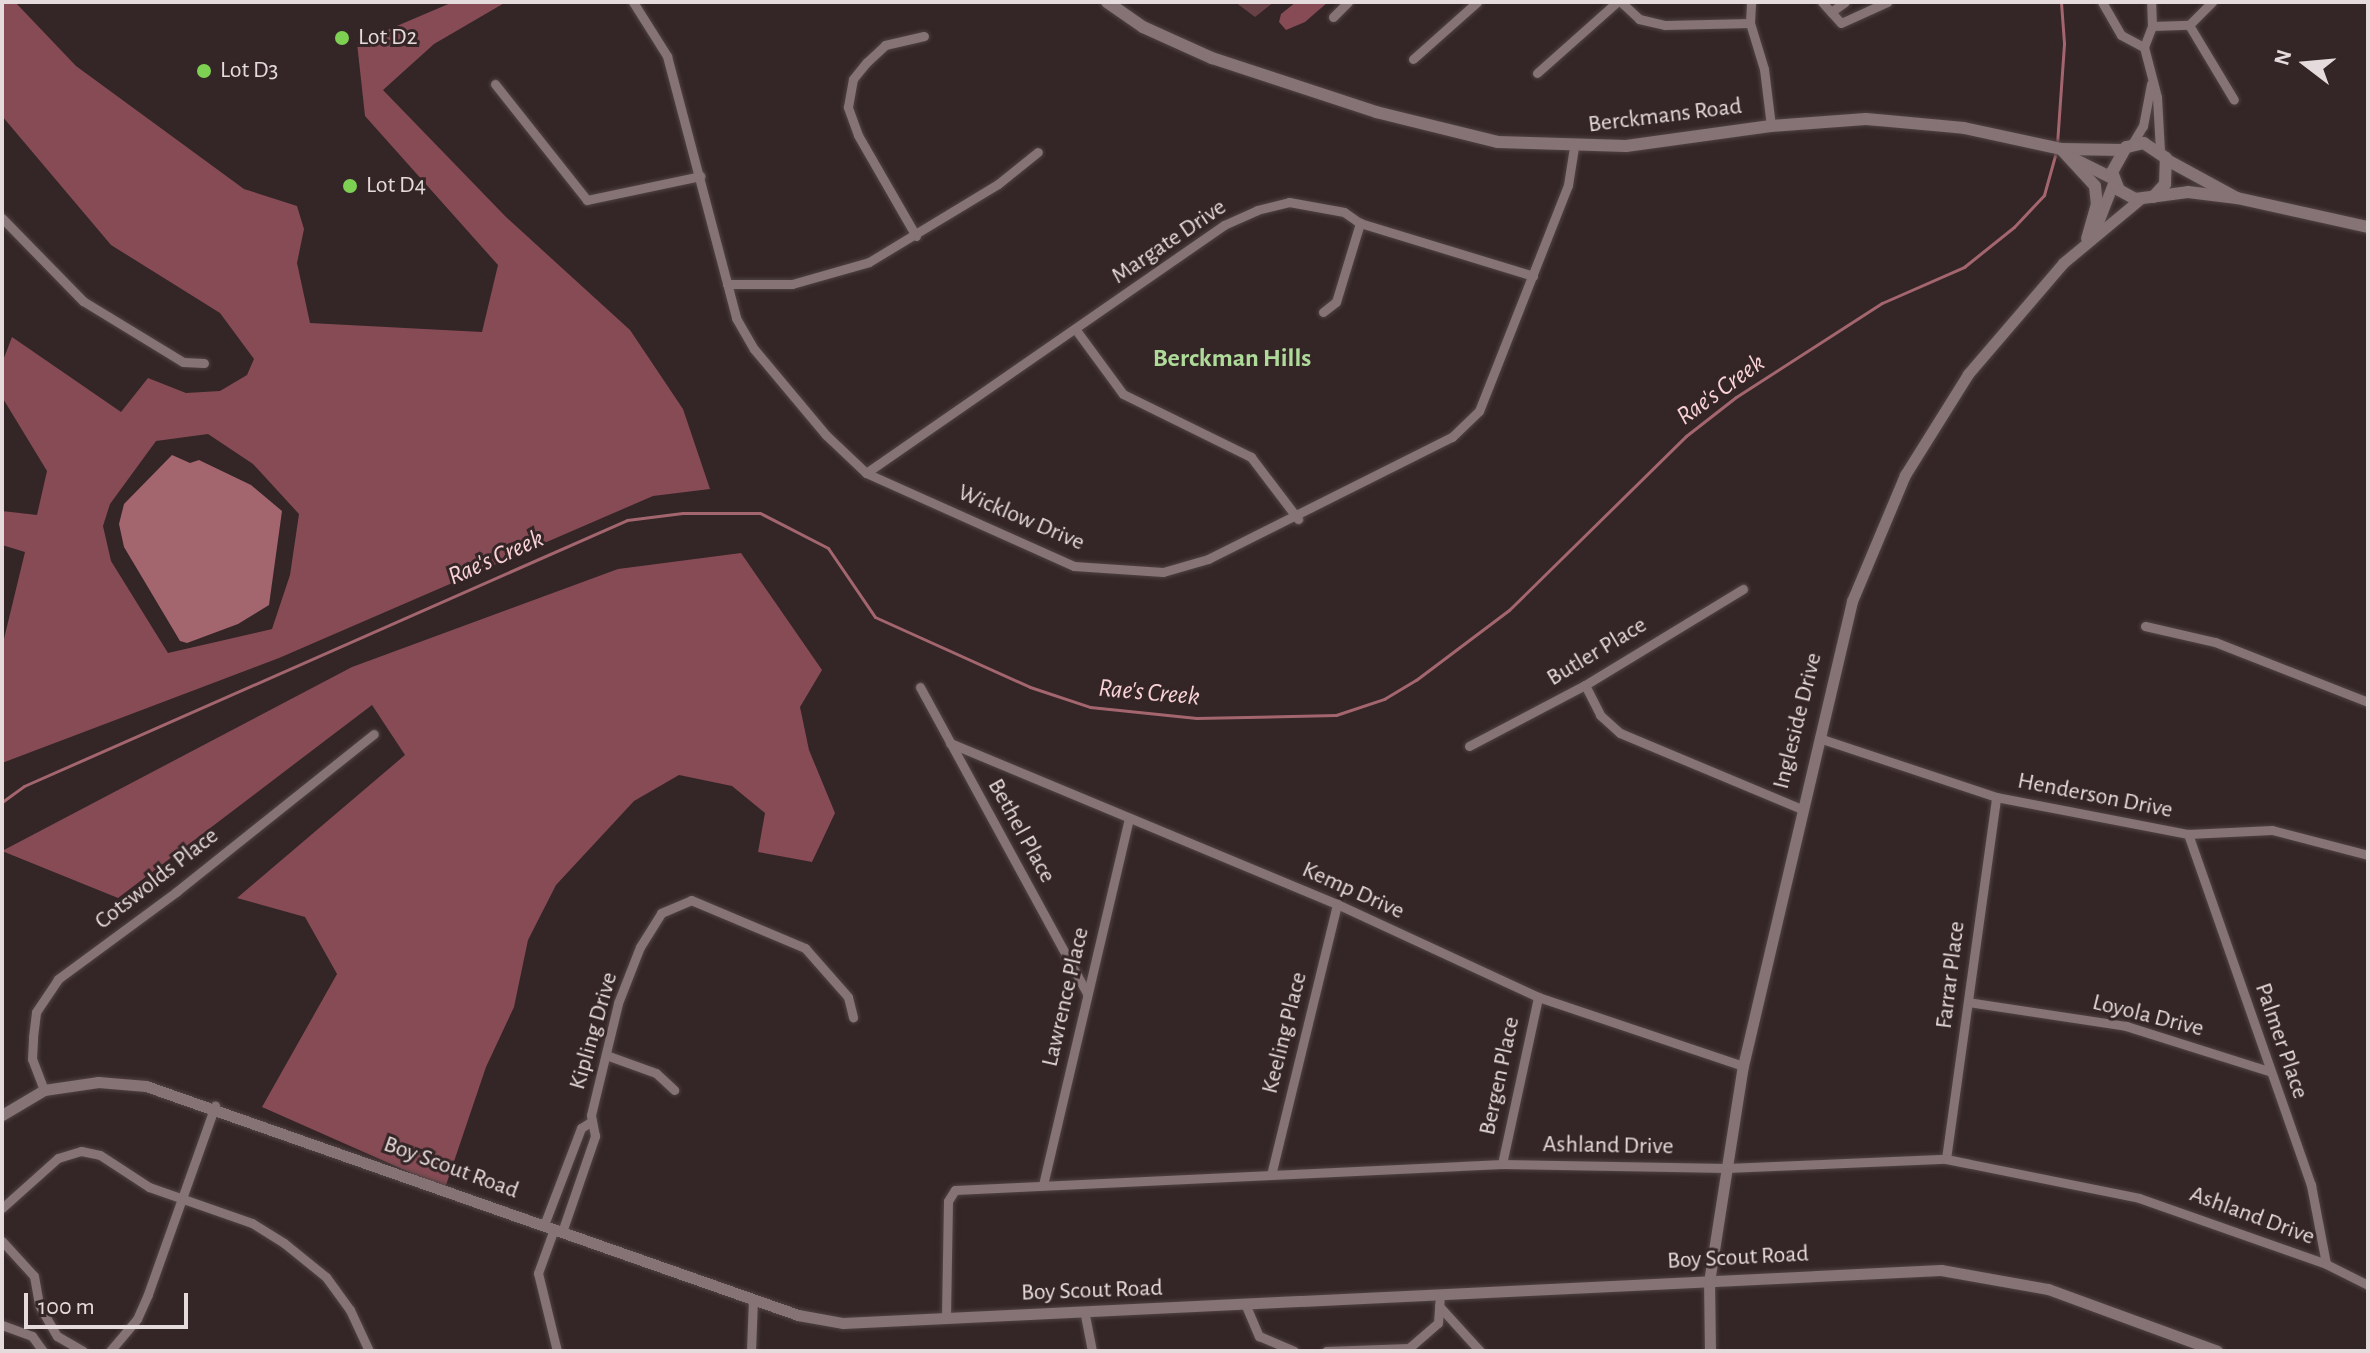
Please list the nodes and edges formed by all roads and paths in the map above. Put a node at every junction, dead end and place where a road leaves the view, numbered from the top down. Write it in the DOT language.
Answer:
graph roads {
  1 [pos="633,2"];
  2 [pos="1107,2"];
  3 [pos="1348,2"];
  4 [pos="1477,2"];
  5 [pos="1619,2"];
  6 [pos="1751,2"];
  7 [pos="1822,2"];
  8 [pos="1845,2"];
  9 [pos="1887,2"];
  10 [pos="2102,2"];
  11 [pos="2151,2"];
  12 [pos="2212,2"];
  13 [pos="1831,12"];
  14 [pos="1333,17"];
  15 [pos="1750,23"];
  16 [pos="2189,25"];
  17 [pos="2152,26"];
  18 [pos="924,36"];
  19 [pos="2144,47"];
  20 [pos="1413,59"];
  21 [pos="1537,73"];
  22 [pos="2151,80"];
  23 [pos="495,84"];
  24 [pos="2234,100"];
  25 [pos="1771,126"];
  26 [pos="2128,147"];
  27 [pos="1574,148"];
  28 [pos="1038,152"];
  29 [pos="2065,153"];
  30 [pos="2164,156"];
  31 [pos="701,176"];
  32 [pos="2114,180"];
  33 [pos="2146,198"];
  34 [pos="2237,198"];
  35 [pos="2,218"];
  36 [pos="1360,223"];
  37 [pos="2368,227"];
  38 [pos="916,236"];
  39 [pos="2087,239"];
  40 [pos="1533,276"];
  41 [pos="727,284"];
  42 [pos="1323,312"];
  43 [pos="1076,330"];
  44 [pos="204,363"];
  45 [pos="866,473"];
  46 [pos="1298,519"];
  47 [pos="1743,589"];
  48 [pos="2145,626"];
  49 [pos="1585,685"];
  50 [pos="920,687"];
  51 [pos="2368,702"];
  52 [pos="374,734"];
  53 [pos="1819,738"];
  54 [pos="950,743"];
  55 [pos="1469,746"];
  56 [pos="1996,797"];
  57 [pos="1799,808"];
  58 [pos="1129,818"];
  59 [pos="2188,834"];
  60 [pos="2368,855"];
  61 [pos="1337,904"];
  62 [pos="1087,993"];
  63 [pos="1538,997"];
  64 [pos="1968,1002"];
  65 [pos="853,1017"];
  66 [pos="606,1055"];
  67 [pos="1743,1066"];
  68 [pos="2269,1071"];
  69 [pos="44,1090"];
  70 [pos="674,1090"];
  71 [pos="215,1106"];
  72 [pos="2,1115"];
  73 [pos="592,1121"];
  74 [pos="1946,1159"];
  75 [pos="1502,1164"];
  76 [pos="1727,1168"];
  77 [pos="1272,1171"];
  78 [pos="1043,1185"];
  79 [pos="185,1198"];
  80 [pos="2,1208"];
  81 [pos="553,1229"];
  82 [pos="2,1241"];
  83 [pos="2326,1264"];
  84 [pos="1709,1282"];
  85 [pos="2368,1285"];
  86 [pos="753,1300"];
  87 [pos="1440,1301"];
  88 [pos="1246,1306"];
  89 [pos="1085,1315"];
  90 [pos="946,1316"];
  91 [pos="2,1325"];
  92 [pos="43,1351"];
  93 [pos="83,1351"];
  94 [pos="110,1351"];
  95 [pos="369,1351"];
  96 [pos="557,1351"];
  97 [pos="751,1351"];
  98 [pos="1092,1351"];
  99 [pos="1294,1351"];
  100 [pos="1326,1351"];
  101 [pos="1480,1351"];
  102 [pos="1710,1351"];
  103 [pos="2217,1351"];
  1 -- 31 [label="street, Wicklow Drive"];
  2 -- 27 [label="main road, Berckmans Road"];
  3 -- 14 [label="street"];
  4 -- 20 [label="street"];
  5 -- 15 [label="street"];
  5 -- 21 [label="street"];
  6 -- 15 [label="street"];
  7 -- 13 [label="street"];
  8 -- 13 [label="street"];
  9 -- 13 [label="street"];
  10 -- 19 [label="street"];
  11 -- 17 [label="street"];
  12 -- 16 [label="street"];
  15 -- 25 [label="street"];
  16 -- 17 [label="street"];
  16 -- 24 [label="street"];
  17 -- 19 [label="street"];
  18 -- 38 [label="street"];
  19 -- 22 [label="street"];
  22 -- 26 [label="street"];
  22 -- 30 [label="street"];
  23 -- 31 [label="street"];
  25 -- 27 [label="main road, Berckmans Road"];
  25 -- 29 [label="main road, Berckmans Road"];
  26 -- 29 [label="main road, Berckmans Road"];
  26 -- 30 [label="main road"];
  26 -- 32 [label="main road"];
  27 -- 40 [label="street, Wicklow Drive"];
  28 -- 38 [label="street"];
  29 -- 32 [label="main road, Berckmans Road"];
  29 -- 39 [label="main road"];
  30 -- 33 [label="main road"];
  30 -- 34 [label="main road"];
  31 -- 41 [label="street, Wicklow Drive"];
  32 -- 33 [label="main road"];
  32 -- 39 [label="street, Ingleside Drive"];
  33 -- 34 [label="main road"];
  33 -- 39 [label="street, Ingleside Drive"];
  34 -- 37 [label="main road"];
  35 -- 44 [label="street"];
  36 -- 40 [label="street, Margate Drive"];
  36 -- 42 [label="street"];
  36 -- 43 [label="street, Margate Drive"];
  38 -- 41 [label="street"];
  39 -- 53 [label="street, Ingleside Drive"];
  40 -- 46 [label="street, Wicklow Drive"];
  41 -- 45 [label="street, Wicklow Drive"];
  43 -- 45 [label="street, Margate Drive"];
  43 -- 46 [label="street"];
  45 -- 46 [label="street, Wicklow Drive"];
  47 -- 49 [label="street, Butler Place"];
  48 -- 51 [label="street"];
  49 -- 55 [label="street, Butler Place"];
  49 -- 57 [label="street"];
  50 -- 54 [label="street, Bethel Place"];
  52 -- 69 [label="street, Cotswolds Place"];
  53 -- 56 [label="street, Henderson Drive"];
  53 -- 57 [label="street, Ingleside Drive"];
  54 -- 58 [label="street, Kemp Drive"];
  54 -- 62 [label="street, Bethel Place"];
  56 -- 59 [label="street, Henderson Drive"];
  56 -- 64 [label="street, Farrar Place"];
  57 -- 67 [label="street, Ingleside Drive"];
  58 -- 61 [label="street, Kemp Drive"];
  58 -- 62 [label="street, Lawrence Place"];
  59 -- 60 [label="street, Henderson Drive"];
  59 -- 68 [label="street, Palmer Place"];
  61 -- 63 [label="street, Kemp Drive"];
  61 -- 77 [label="street, Keeling Place"];
  62 -- 78 [label="street, Lawrence Place"];
  63 -- 67 [label="street, Kemp Drive"];
  63 -- 75 [label="street, Bergen Place"];
  64 -- 68 [label="street, Loyola Drive"];
  64 -- 74 [label="street, Farrar Place"];
  65 -- 66 [label="street, Kipling Drive"];
  66 -- 70 [label="street"];
  66 -- 73 [label="street, Kipling Drive"];
  67 -- 76 [label="street, Ingleside Drive"];
  68 -- 83 [label="street, Palmer Place"];
  69 -- 71 [label="street, Boy Scout Road"];
  69 -- 72 [label="street, Boy Scout Road"];
  71 -- 79 [label="street"];
  71 -- 81 [label="street, Boy Scout Road"];
  73 -- 81 [label="street, Kipling Drive"];
  73 -- 81 [label="street, Kipling Drive"];
  74 -- 76 [label="street, Ashland Drive"];
  74 -- 83 [label="street, Ashland Drive"];
  75 -- 76 [label="street, Ashland Drive"];
  75 -- 77 [label="street, Ashland Drive"];
  76 -- 84 [label="street, Ingleside Drive"];
  77 -- 78 [label="street, Ashland Drive"];
  78 -- 90 [label="street, Ashland Drive"];
  79 -- 80 [label="street"];
  79 -- 94 [label="street"];
  79 -- 95 [label="street"];
  81 -- 86 [label="street, Boy Scout Road"];
  81 -- 96 [label="street, Kipling Drive"];
  82 -- 93 [label="street"];
  83 -- 85 [label="street, Ashland Drive"];
  84 -- 87 [label="street, Boy Scout Road"];
  84 -- 102 [label="street, Ingleside Drive"];
  84 -- 103 [label="street, Boy Scout Road"];
  86 -- 90 [label="street, Boy Scout Road"];
  86 -- 97 [label="street"];
  87 -- 88 [label="street, Boy Scout Road"];
  87 -- 100 [label="street"];
  87 -- 101 [label="street"];
  88 -- 89 [label="street, Boy Scout Road"];
  88 -- 99 [label="street"];
  89 -- 90 [label="street, Boy Scout Road"];
  89 -- 98 [label="street"];
  91 -- 92 [label="street"];
}
